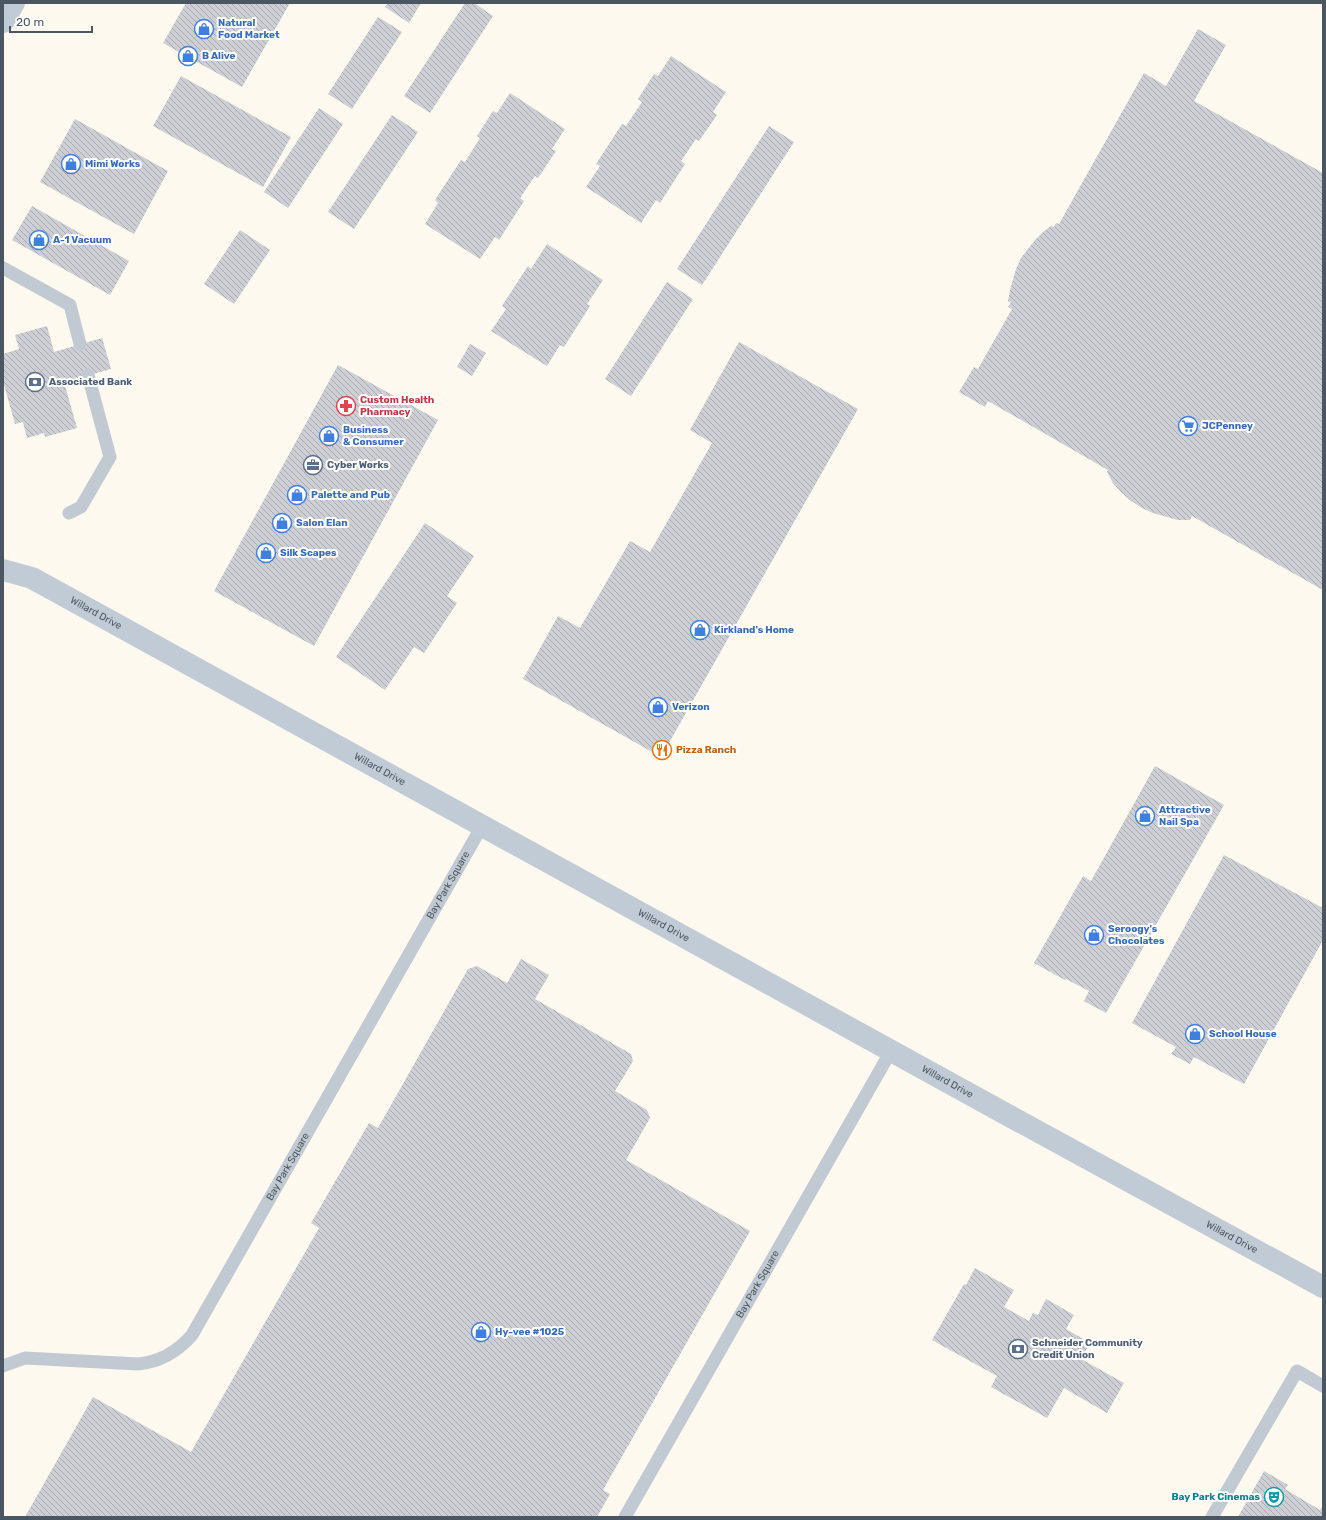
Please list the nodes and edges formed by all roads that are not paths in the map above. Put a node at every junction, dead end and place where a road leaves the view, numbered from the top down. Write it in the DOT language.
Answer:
graph roads {
  1 [pos="14,3"];
  2 [pos="3,22"];
  3 [pos="3,268"];
  4 [pos="80,344"];
  5 [pos="88,375"];
  6 [pos="69,513"];
  7 [pos="3,570"];
  8 [pos="482,826"];
  9 [pos="891,1051"];
  10 [pos="1323,1287"];
  11 [pos="3,1366"];
  12 [pos="1323,1386"];
  13 [pos="625,1517"];
  14 [pos="1212,1517"];
  1 -- 2 [label="street"];
  3 -- 4 [label="lane"];
  5 -- 6 [label="lane"];
  7 -- 8 [label="street, Willard Drive"];
  8 -- 9 [label="street, Willard Drive"];
  8 -- 11 [label="lane, Bay Park Square"];
  9 -- 10 [label="street, Willard Drive"];
  9 -- 13 [label="lane, Bay Park Square"];
  12 -- 14 [label="lane"];
}
